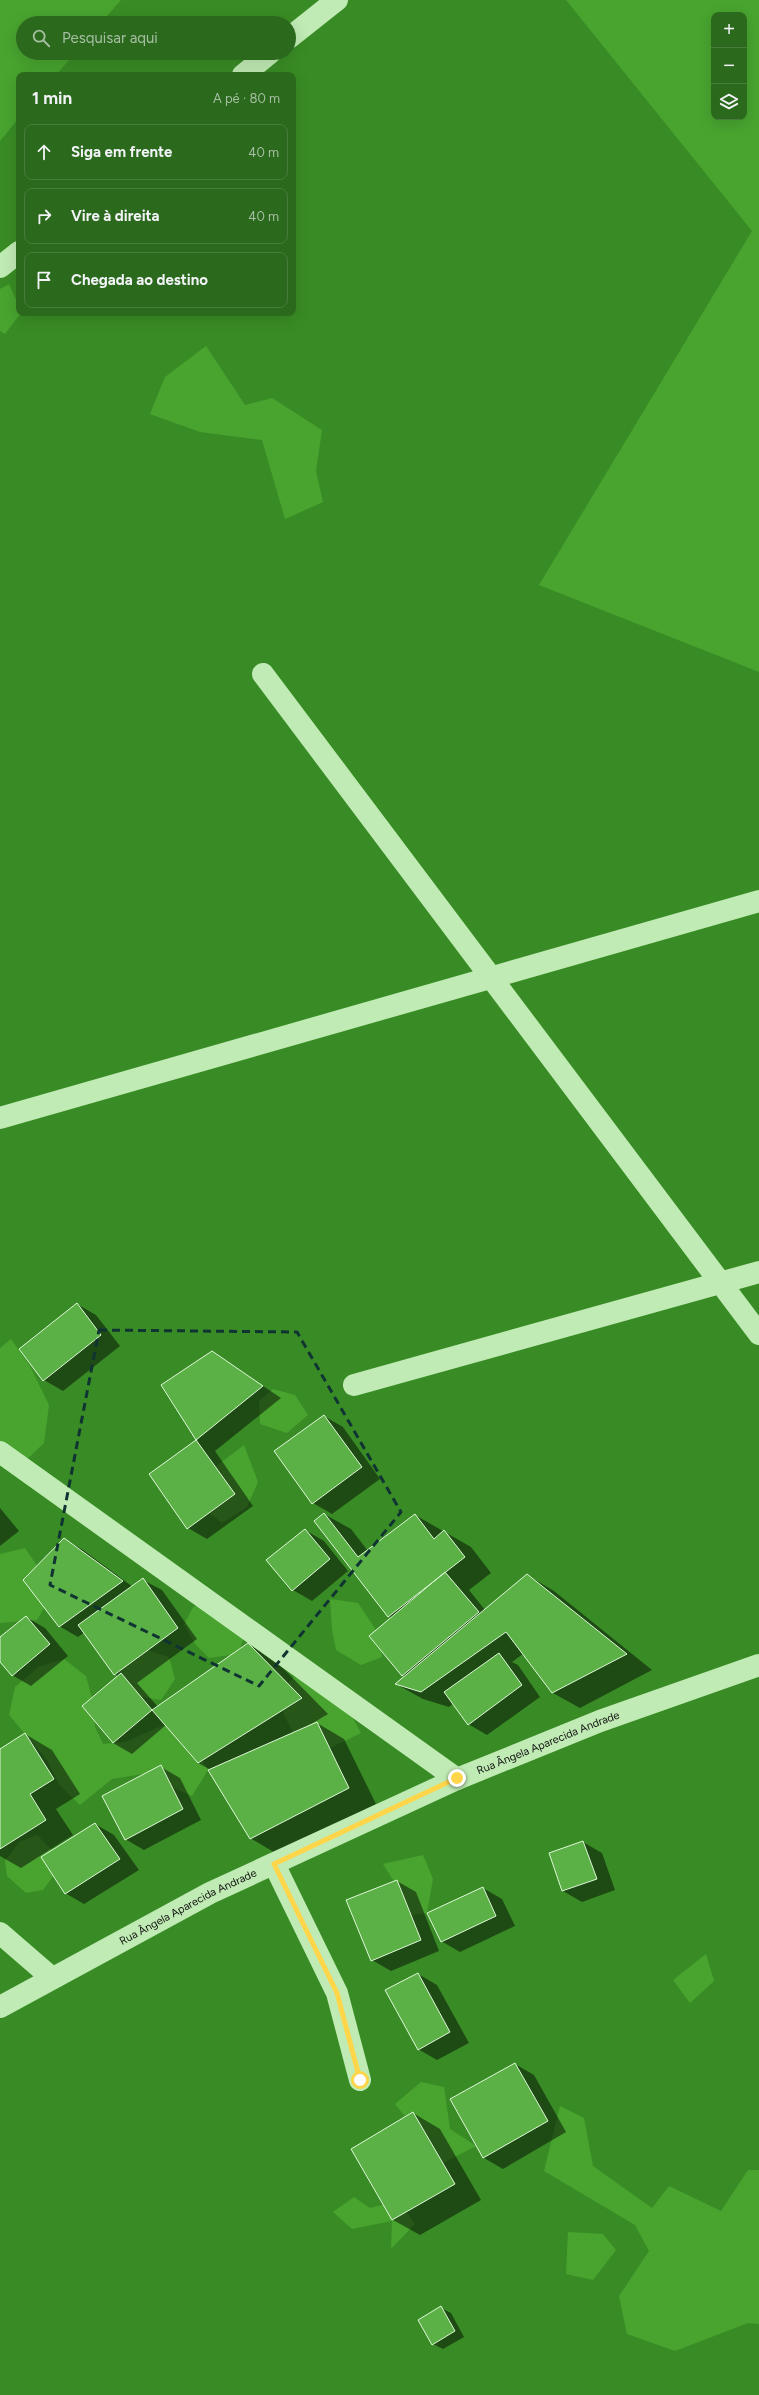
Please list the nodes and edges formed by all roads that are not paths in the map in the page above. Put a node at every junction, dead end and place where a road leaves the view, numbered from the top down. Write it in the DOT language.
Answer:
graph roads {
  1 [pos="337,0"];
  2 [pos="296,32"];
  3 [pos="261,60"];
  4 [pos="247,72"];
  5 [pos="16,255"];
  6 [pos="0,268"];
  7 [pos="263,674"];
  8 [pos="759,901"];
  9 [pos="489,977"];
  10 [pos="0,1118"];
  11 [pos="759,1272"];
  12 [pos="720,1283"];
  13 [pos="759,1334"];
  14 [pos="354,1385"];
  15 [pos="0,1452"];
  16 [pos="759,1665"];
  17 [pos="457,1778"];
  18 [pos="274,1864"];
  19 [pos="0,1932"];
  20 [pos="52,1978"];
  21 [pos="0,2007"];
  22 [pos="360,2080"];
  1 -- 2 [label="street"];
  3 -- 4 [label="street"];
  5 -- 6 [label="street"];
  7 -- 9 [label="street"];
  8 -- 9 [label="street"];
  9 -- 10 [label="street"];
  9 -- 12 [label="street"];
  11 -- 12 [label="street"];
  12 -- 13 [label="street"];
  12 -- 14 [label="street"];
  15 -- 17 [label="street"];
  16 -- 17 [label="street, Rua Ângela Aparecida Andrade"];
  17 -- 18 [label="street, Rua Ângela Aparecida Andrade"];
  18 -- 20 [label="street, Rua Ângela Aparecida Andrade"];
  18 -- 22 [label="street"];
  19 -- 20 [label="street"];
  20 -- 21 [label="street, Rua Ângela Aparecida Andrade"];
}
